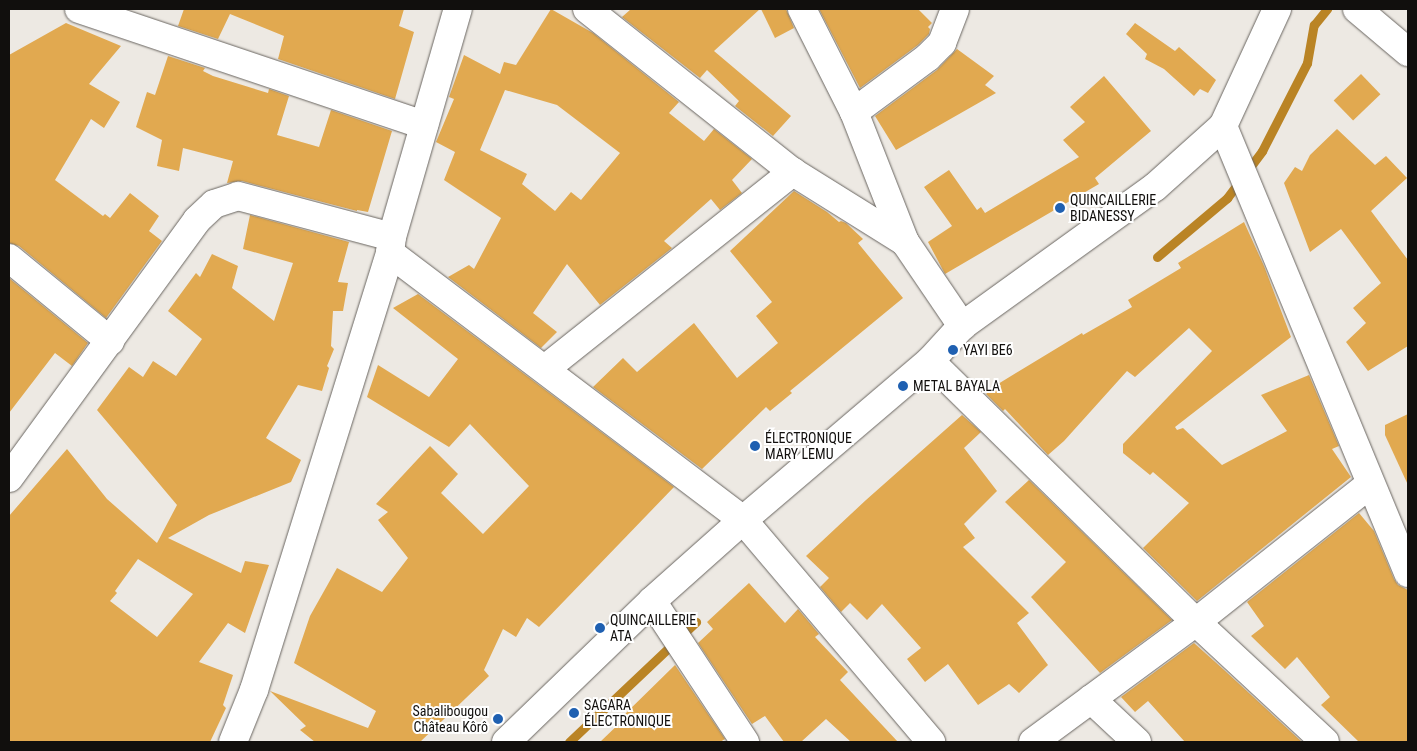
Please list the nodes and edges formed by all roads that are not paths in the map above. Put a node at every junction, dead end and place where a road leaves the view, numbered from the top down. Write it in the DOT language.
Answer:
graph roads {
  1 [pos="79,9"];
  2 [pos="458,9"];
  3 [pos="587,9"];
  4 [pos="802,9"];
  5 [pos="956,9"];
  6 [pos="1277,9"];
  7 [pos="1357,9"];
  8 [pos="1408,52"];
  9 [pos="854,112"];
  10 [pos="424,126"];
  11 [pos="1223,126"];
  12 [pos="793,172"];
  13 [pos="905,242"];
  14 [pos="391,245"];
  15 [pos="9,258"];
  16 [pos="962,326"];
  17 [pos="110,341"];
  18 [pos="930,361"];
  19 [pos="545,369"];
  20 [pos="9,478"];
  21 [pos="1370,484"];
  22 [pos="743,520"];
  23 [pos="1408,573"];
  24 [pos="652,601"];
  25 [pos="1196,622"];
  26 [pos="1091,699"];
  27 [pos="233,742"];
  28 [pos="506,742"];
  29 [pos="745,742"];
  30 [pos="931,742"];
  31 [pos="1033,742"];
  32 [pos="1137,742"];
  33 [pos="1325,742"];
  1 -- 10 [label="street"];
  2 -- 10 [label="street"];
  3 -- 12 [label="street"];
  4 -- 9 [label="street"];
  5 -- 9 [label="street"];
  6 -- 11 [label="street"];
  7 -- 8 [label="street"];
  9 -- 13 [label="street"];
  10 -- 14 [label="street"];
  11 -- 16 [label="street"];
  11 -- 21 [label="street"];
  12 -- 13 [label="street"];
  12 -- 19 [label="street"];
  13 -- 16 [label="street"];
  14 -- 17 [label="street"];
  14 -- 19 [label="street"];
  14 -- 27 [label="street"];
  15 -- 17 [label="street"];
  16 -- 18 [label="street"];
  17 -- 20 [label="street"];
  18 -- 22 [label="street"];
  18 -- 25 [label="street"];
  19 -- 22 [label="street"];
  21 -- 23 [label="street"];
  21 -- 25 [label="street"];
  22 -- 24 [label="street"];
  22 -- 30 [label="street"];
  24 -- 28 [label="street"];
  24 -- 29 [label="street"];
  25 -- 26 [label="street"];
  25 -- 33 [label="street"];
  26 -- 31 [label="street"];
  26 -- 32 [label="street"];
}
